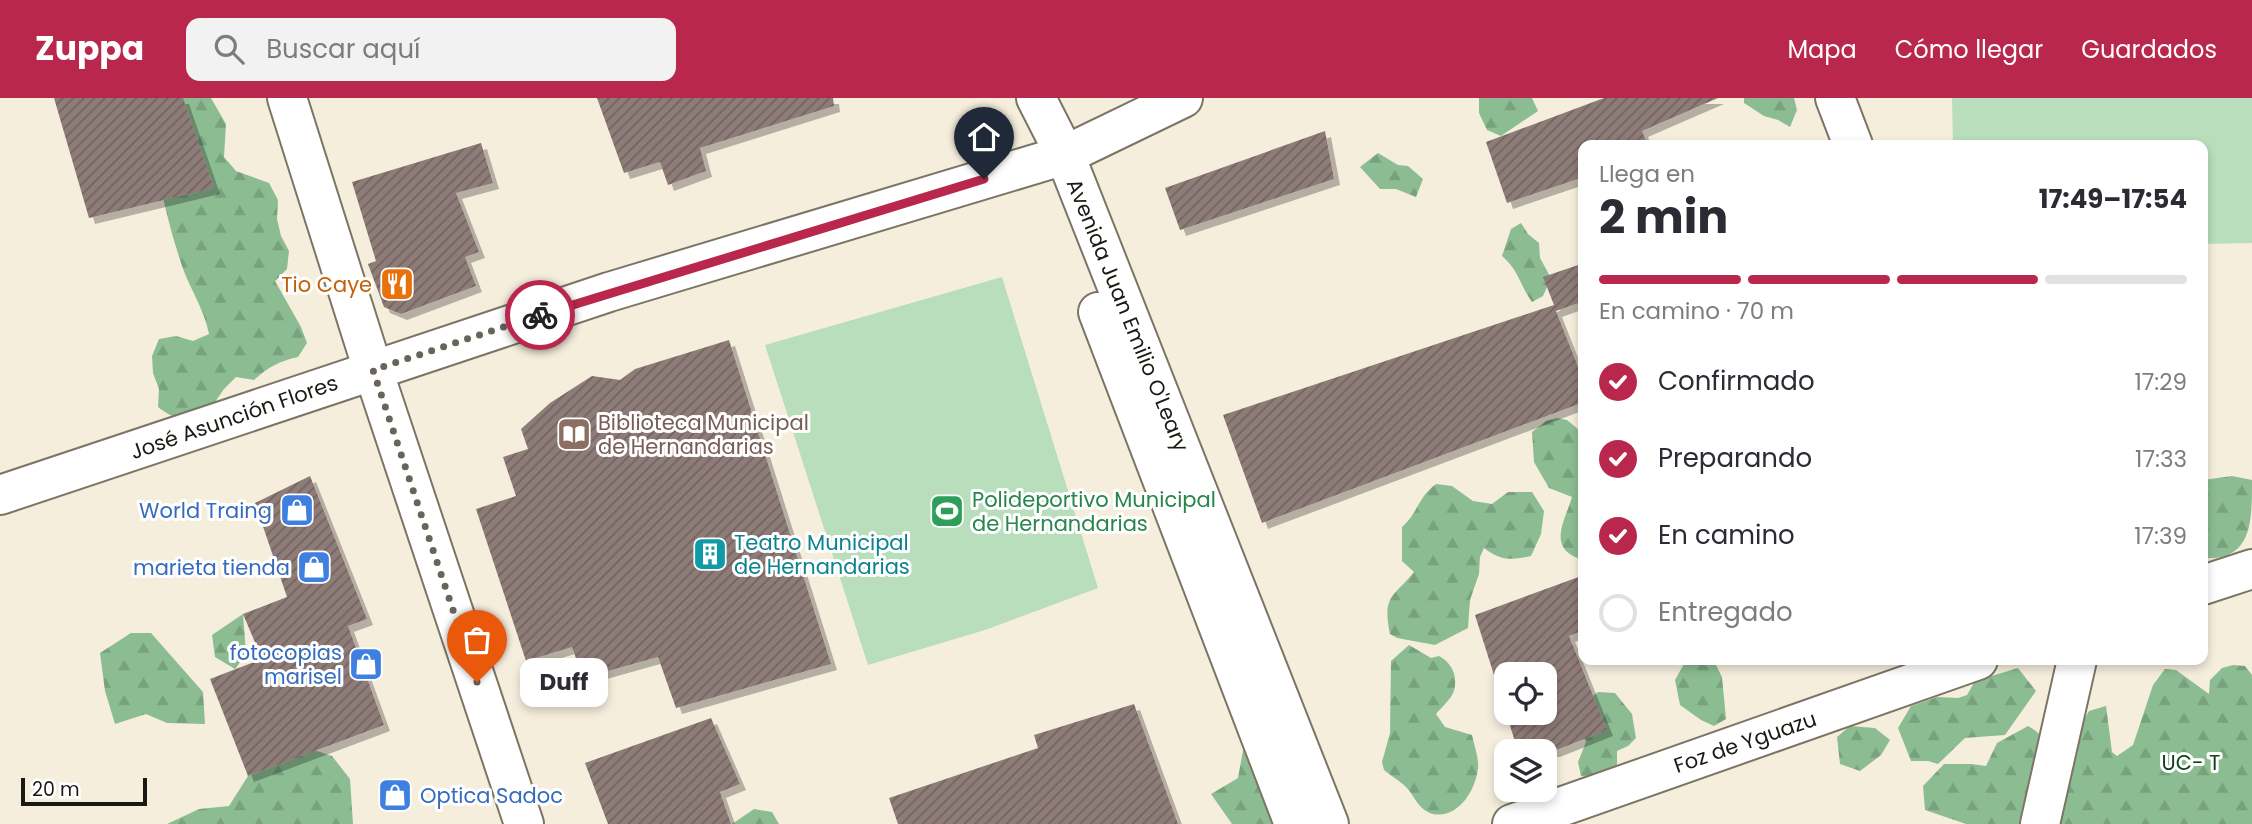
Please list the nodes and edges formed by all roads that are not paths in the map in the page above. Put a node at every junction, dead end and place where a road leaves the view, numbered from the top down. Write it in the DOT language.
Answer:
graph roads {
  1 [pos="287,98"];
  2 [pos="1036,98"];
  3 [pos="1182,98"];
  4 [pos="1835,98"];
  5 [pos="1851,140"];
  6 [pos="1065,155"];
  7 [pos="373,370"];
  8 [pos="0,495"];
  9 [pos="2252,569"];
  10 [pos="2208,583"];
  11 [pos="1964,665"];
  12 [pos="2076,665"];
  13 [pos="524,824"];
  14 [pos="1294,824"];
  15 [pos="1329,824"];
  16 [pos="1512,824"];
  17 [pos="2040,824"];
  1 -- 7 [label="street"];
  2 -- 6 [label="street"];
  3 -- 6 [label="street, José Asunción Flores"];
  4 -- 5 [label="street"];
  6 -- 7 [label="street, José Asunción Flores"];
  6 -- 14 [label="street, Avenida Juan Emilio O'Leary"];
  6 -- 15 [label="street, Avenida Juan Emilio O'Leary"];
  7 -- 8 [label="street, José Asunción Flores"];
  7 -- 13 [label="street"];
  9 -- 10 [label="street"];
  11 -- 16 [label="street, Foz de Yguazu"];
  12 -- 17 [label="street"];
}
